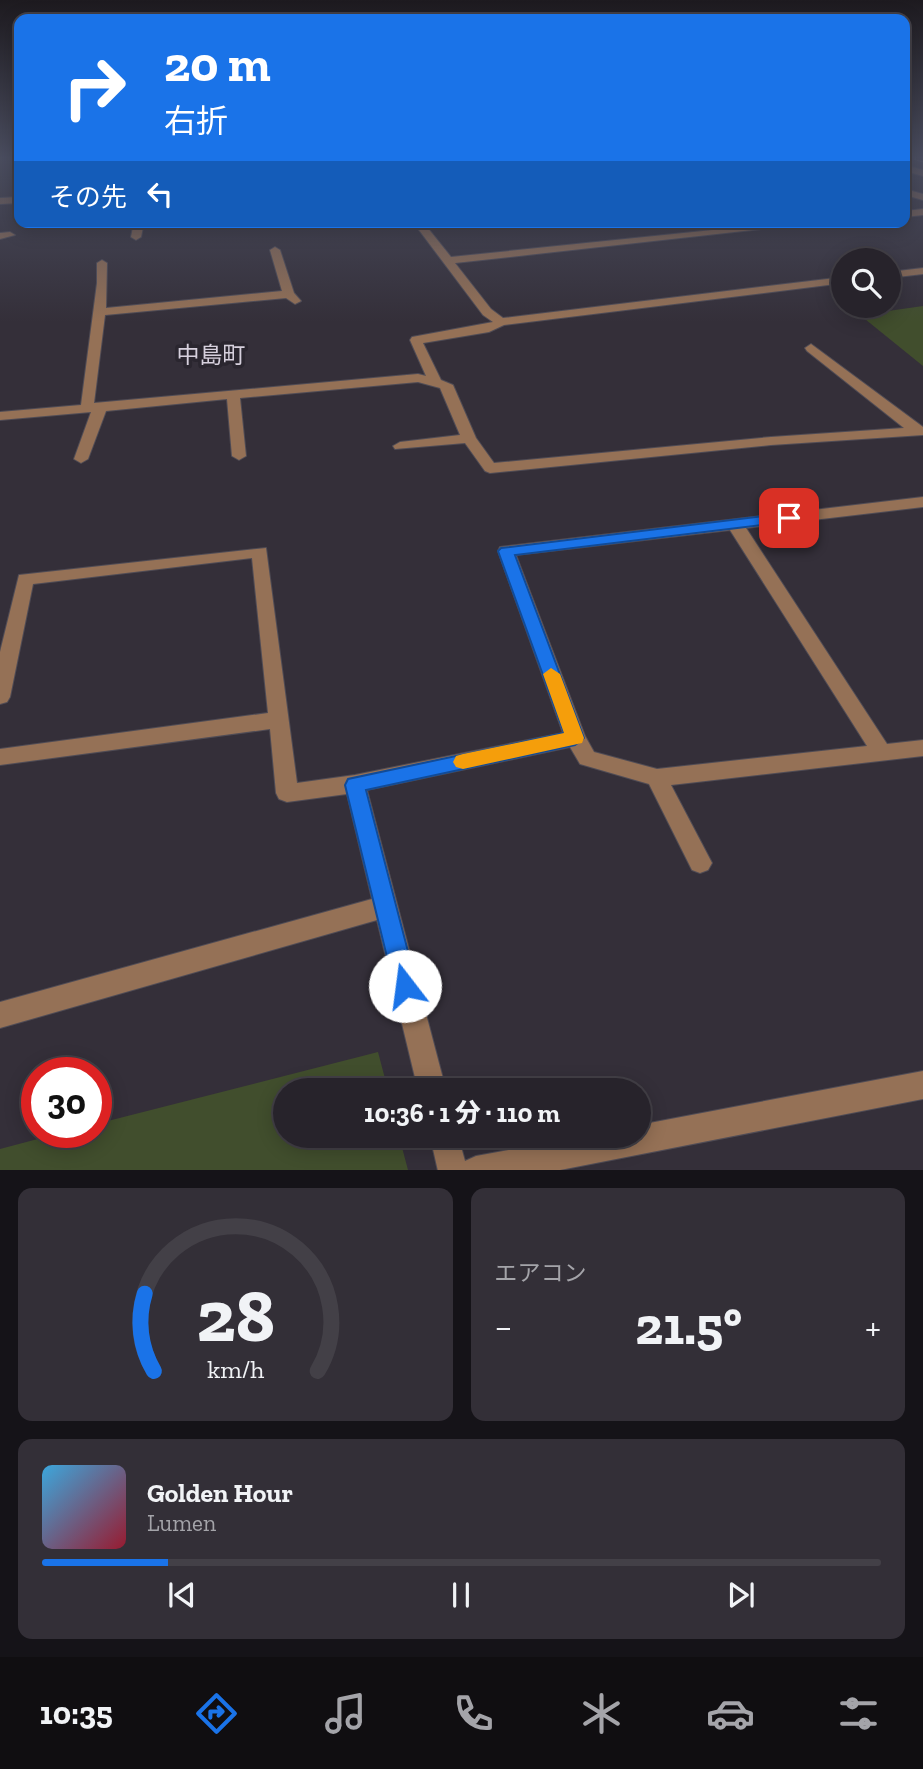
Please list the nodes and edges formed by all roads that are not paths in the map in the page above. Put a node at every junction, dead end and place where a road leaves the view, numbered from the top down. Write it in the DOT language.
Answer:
graph roads {
  1 [pos="138,228"];
  2 [pos="422,228"];
  3 [pos="763,228"];
  4 [pos="136,237"];
  5 [pos="275,250"];
  6 [pos="446,261"];
  7 [pos="102,263"];
  8 [pos="923,271"];
  9 [pos="901,274"];
  10 [pos="831,283"];
  11 [pos="99,312"];
  12 [pos="501,322"];
  13 [pos="811,348"];
  14 [pos="435,382"];
  15 [pos="233,396"];
  16 [pos="94,407"];
  17 [pos="0,416"];
  18 [pos="919,430"];
  19 [pos="468,438"];
  20 [pos="400,446"];
  21 [pos="239,456"];
  22 [pos="81,459"];
  23 [pos="923,502"];
  24 [pos="735,524"];
  25 [pos="0,697"];
  26 [pos="277,720"];
  27 [pos="575,738"];
  28 [pos="923,748"];
  29 [pos="882,753"];
  30 [pos="0,757"];
  31 [pos="657,778"];
  32 [pos="355,785"];
  33 [pos="700,863"];
  34 [pos="384,907"];
  35 [pos="0,1015"];
  36 [pos="429,1078"];
  37 [pos="923,1085"];
  38 [pos="447,1148"];
  39 [pos="453,1170"];
  40 [pos="481,1170"];
  1 -- 4 [label="street"];
  2 -- 6 [label="street"];
  3 -- 6 [label="street"];
  5 -- 11 [label="street"];
  6 -- 12 [label="street"];
  7 -- 11 [label="street"];
  8 -- 9 [label="street"];
  10 -- 12 [label="street"];
  11 -- 16 [label="street"];
  12 -- 14 [label="street"];
  13 -- 18 [label="street"];
  14 -- 15 [label="street"];
  14 -- 19 [label="street"];
  15 -- 16 [label="street"];
  15 -- 21 [label="street"];
  16 -- 17 [label="street"];
  16 -- 22 [label="street"];
  18 -- 19 [label="street"];
  19 -- 20 [label="street"];
  23 -- 24 [label="street"];
  24 -- 27 [label="street"];
  24 -- 29 [label="street"];
  25 -- 26 [label="street"];
  26 -- 30 [label="street"];
  26 -- 32 [label="street"];
  27 -- 31 [label="street"];
  27 -- 32 [label="street"];
  28 -- 29 [label="street"];
  29 -- 31 [label="street"];
  31 -- 33 [label="street"];
  32 -- 34 [label="street"];
  34 -- 35 [label="street"];
  34 -- 36 [label="street"];
  37 -- 40 [label="street"];
  38 -- 39 [label="street"];
}
